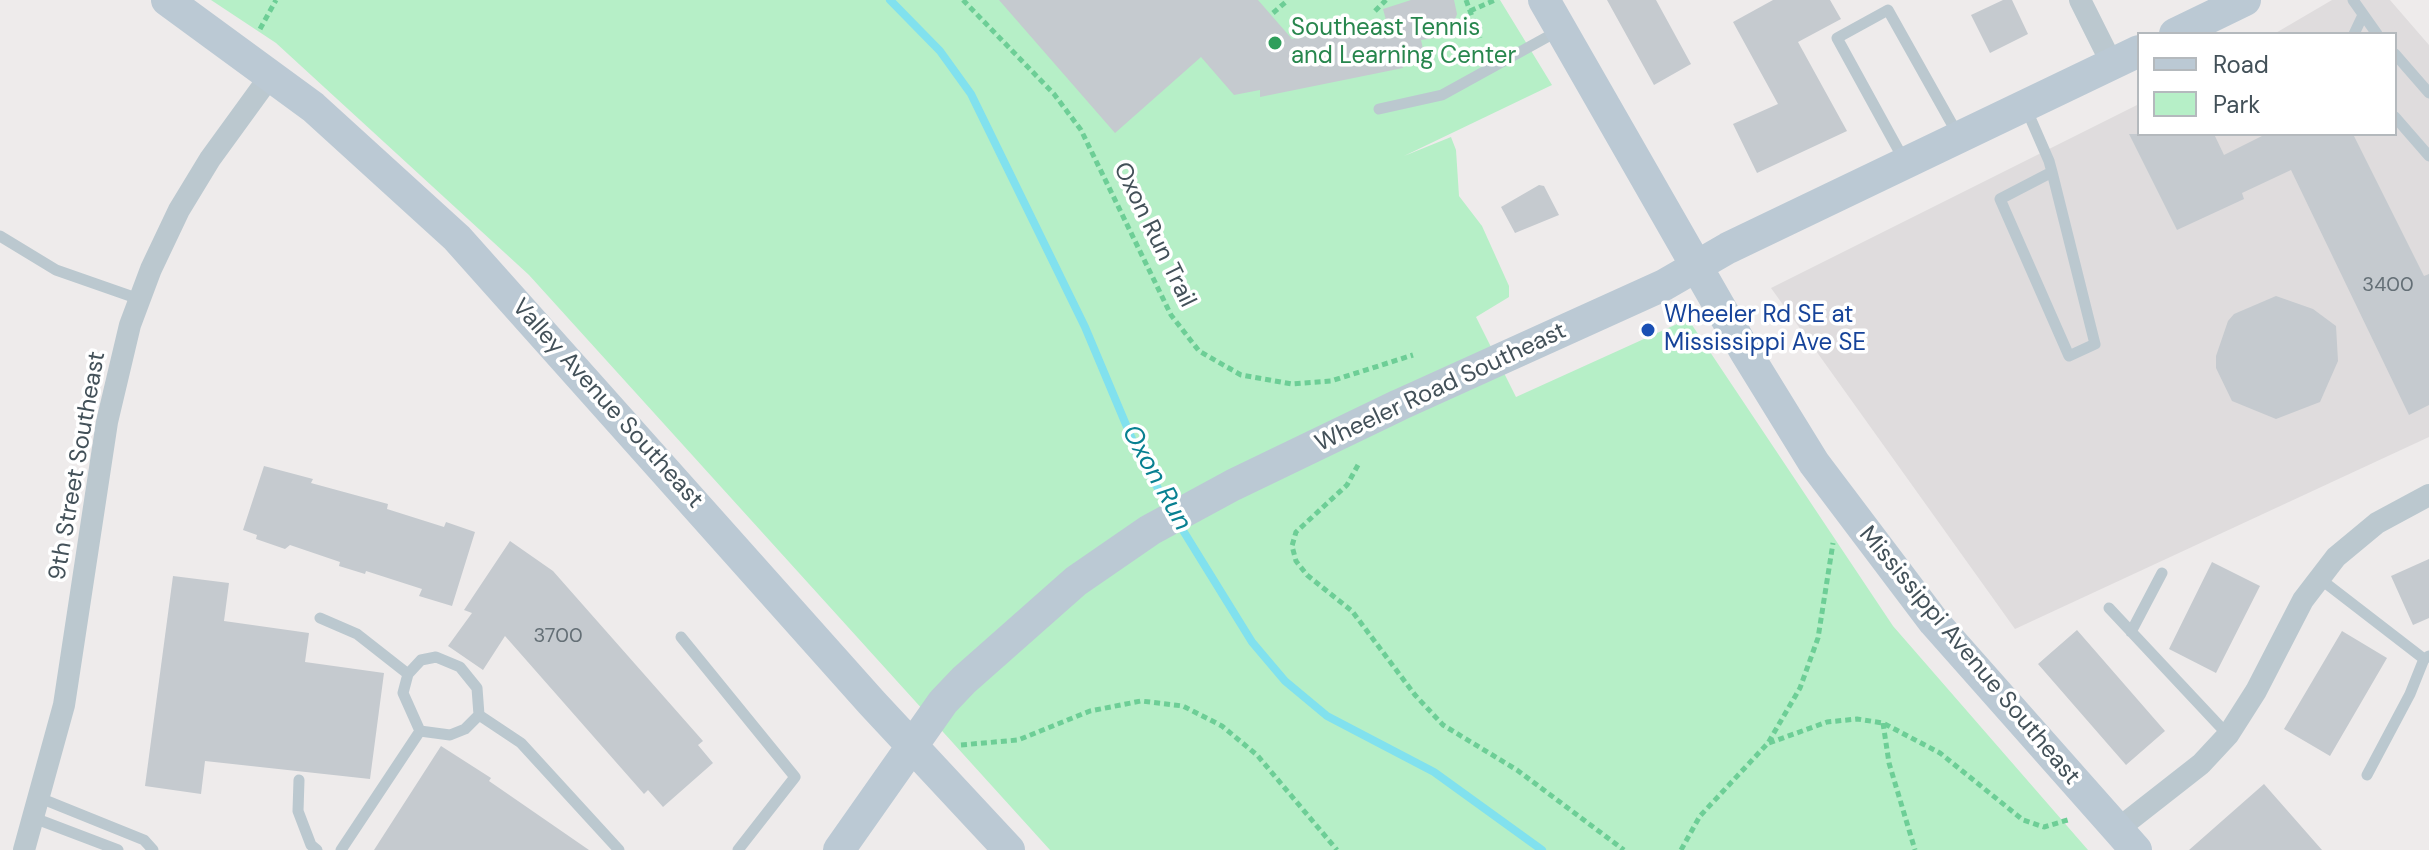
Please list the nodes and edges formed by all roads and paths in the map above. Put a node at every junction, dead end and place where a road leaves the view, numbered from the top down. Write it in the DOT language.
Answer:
graph roads {
  1 [pos="167,0"];
  2 [pos="276,0"];
  3 [pos="963,0"];
  4 [pos="1288,0"];
  5 [pos="1386,0"];
  6 [pos="1466,0"];
  7 [pos="1495,0"];
  8 [pos="1544,0"];
  9 [pos="2080,0"];
  10 [pos="2245,0"];
  11 [pos="2353,0"];
  12 [pos="1375,11"];
  13 [pos="1470,11"];
  14 [pos="1273,13"];
  15 [pos="2362,17"];
  16 [pos="260,29"];
  17 [pos="1562,29"];
  18 [pos="2179,32"];
  19 [pos="2355,32"];
  20 [pos="2375,32"];
  21 [pos="1480,38"];
  22 [pos="2397,56"];
  23 [pos="2126,57"];
  24 [pos="271,75"];
  25 [pos="2429,93"];
  26 [pos="2025,106"];
  27 [pos="1379,109"];
  28 [pos="2397,119"];
  29 [pos="1959,137"];
  30 [pos="2429,156"];
  31 [pos="1906,163"];
  32 [pos="2052,172"];
  33 [pos="0,236"];
  34 [pos="1697,267"];
  35 [pos="139,299"];
  36 [pos="1413,355"];
  37 [pos="1358,465"];
  38 [pos="2429,495"];
  39 [pos="1833,543"];
  40 [pos="2162,573"];
  41 [pos="2319,578"];
  42 [pos="2109,608"];
  43 [pos="320,618"];
  44 [pos="2131,632"];
  45 [pos="681,637"];
  46 [pos="2426,657"];
  47 [pos="408,674"];
  48 [pos="479,715"];
  49 [pos="1883,723"];
  50 [pos="420,731"];
  51 [pos="2228,735"];
  52 [pos="1768,743"];
  53 [pos="961,745"];
  54 [pos="913,746"];
  55 [pos="2367,775"];
  56 [pos="299,780"];
  57 [pos="37,808"];
  58 [pos="2071,819"];
  59 [pos="2127,840"];
  60 [pos="24,850"];
  61 [pos="118,850"];
  62 [pos="153,850"];
  63 [pos="317,850"];
  64 [pos="341,850"];
  65 [pos="619,850"];
  66 [pos="738,850"];
  67 [pos="839,850"];
  68 [pos="1009,850"];
  69 [pos="1337,850"];
  70 [pos="1624,850"];
  71 [pos="1681,850"];
  72 [pos="1915,850"];
  1 -- 24 [label="main road, Valley Avenue Southeast"];
  2 -- 16 [label="path"];
  3 -- 36 [label="path, Oxon Run Trail"];
  4 -- 14 [label="path"];
  5 -- 12 [label="path"];
  6 -- 13 [label="path"];
  7 -- 13 [label="path"];
  8 -- 17 [label="main road, Mississippi Avenue Southeast"];
  9 -- 23 [label="street"];
  10 -- 18 [label="main road"];
  11 -- 15 [label="lane"];
  13 -- 21 [label="path"];
  15 -- 19 [label="lane"];
  15 -- 20 [label="lane"];
  17 -- 27 [label="lane"];
  17 -- 34 [label="main road, Mississippi Avenue Southeast"];
  22 -- 25 [label="lane"];
  23 -- 26 [label="main road, Wheeler Road Southeast"];
  24 -- 35 [label="street, 9th Street Southeast"];
  24 -- 54 [label="main road, Valley Avenue Southeast"];
  26 -- 29 [label="main road, Wheeler Road Southeast"];
  26 -- 32 [label="lane"];
  28 -- 30 [label="lane"];
  29 -- 31 [label="main road, Wheeler Road Southeast"];
  29 -- 31 [label="lane"];
  31 -- 34 [label="main road, Wheeler Road Southeast"];
  32 -- 32 [label="lane"];
  33 -- 35 [label="lane"];
  34 -- 54 [label="main road, Wheeler Road Southeast"];
  34 -- 59 [label="main road, Mississippi Avenue Southeast"];
  35 -- 57 [label="street, 9th Street Southeast"];
  37 -- 70 [label="path"];
  38 -- 41 [label="street"];
  39 -- 52 [label="path"];
  40 -- 44 [label="lane"];
  41 -- 46 [label="lane"];
  41 -- 51 [label="street"];
  42 -- 44 [label="lane"];
  43 -- 47 [label="lane"];
  44 -- 51 [label="lane"];
  45 -- 66 [label="lane"];
  46 -- 55 [label="lane"];
  47 -- 48 [label="lane"];
  47 -- 50 [label="lane"];
  48 -- 50 [label="lane"];
  48 -- 65 [label="lane"];
  49 -- 52 [label="path"];
  49 -- 58 [label="path"];
  49 -- 72 [label="path"];
  50 -- 64 [label="lane"];
  51 -- 59 [label="street"];
  52 -- 71 [label="path"];
  53 -- 69 [label="path"];
  54 -- 67 [label="main road, Wheeler Road Southeast"];
  54 -- 68 [label="main road, Valley Avenue Southeast"];
  56 -- 63 [label="lane"];
  57 -- 60 [label="street, 9th Street Southeast"];
  57 -- 61 [label="lane"];
  57 -- 62 [label="lane"];
}
